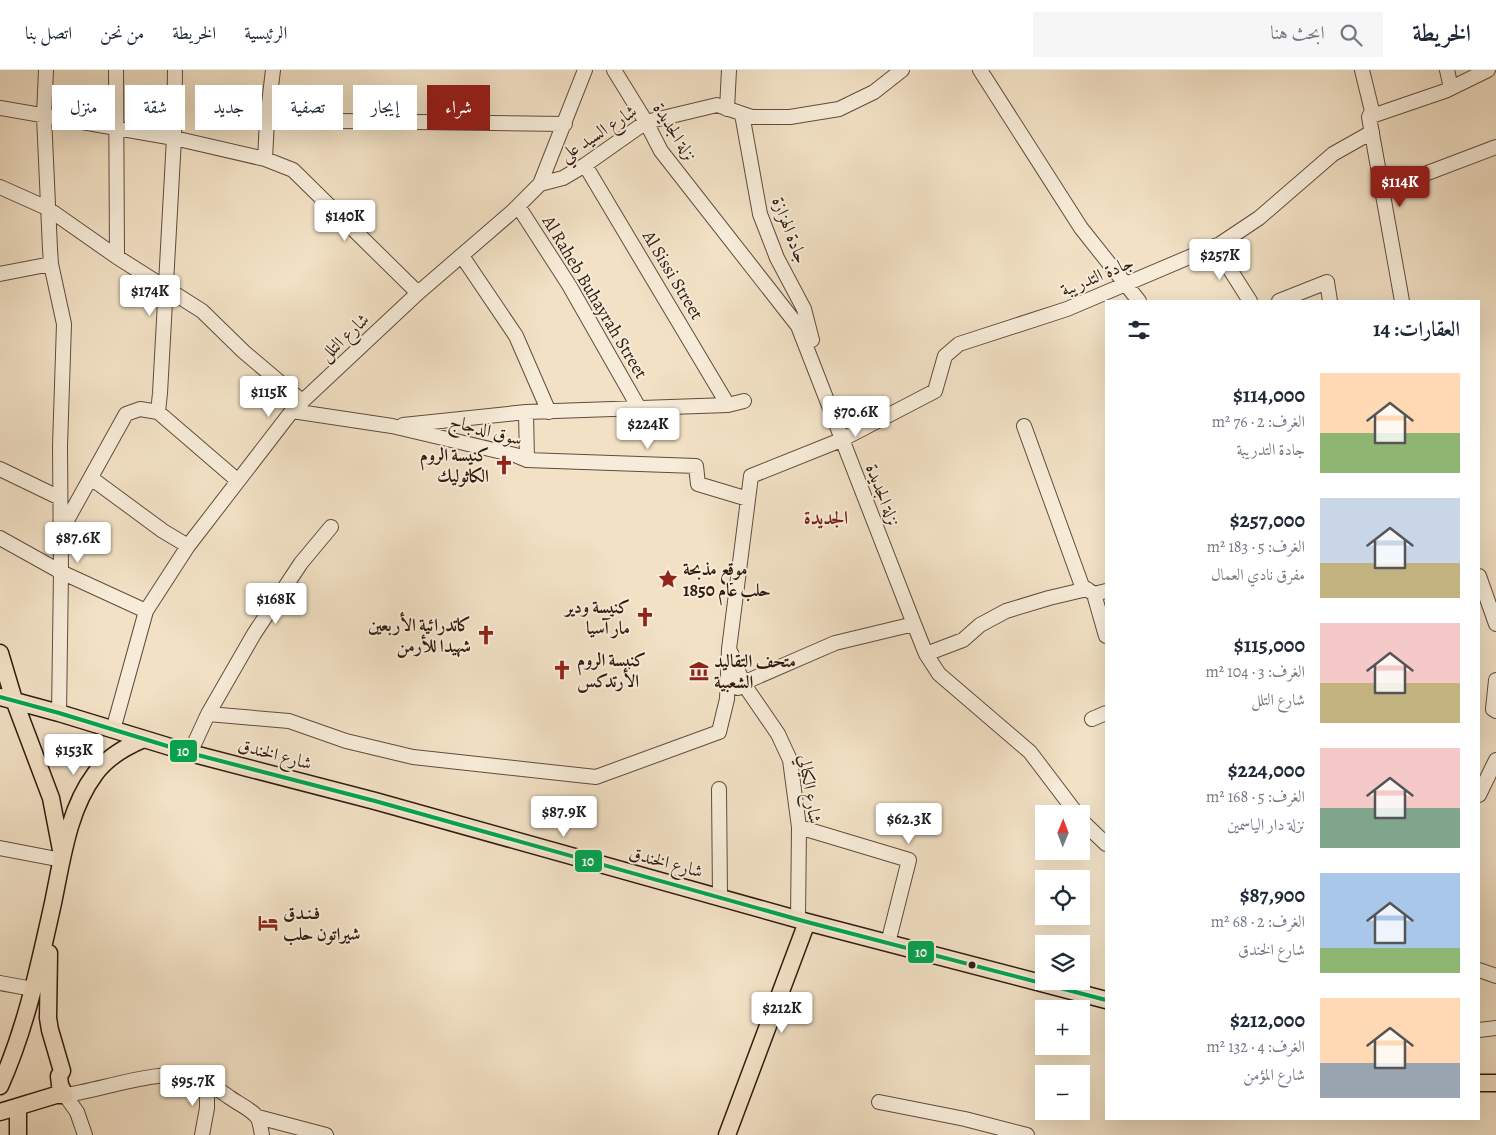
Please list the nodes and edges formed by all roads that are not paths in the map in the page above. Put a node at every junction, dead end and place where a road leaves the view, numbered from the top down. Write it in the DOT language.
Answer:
graph roads {
  1 [pos="46,70"];
  2 [pos="116,70"];
  3 [pos="175,70"];
  4 [pos="273,70"];
  5 [pos="584,70"];
  6 [pos="614,70"];
  7 [pos="729,70"];
  8 [pos="902,70"];
  9 [pos="980,70"];
  10 [pos="1362,70"];
  11 [pos="1447,70"];
  12 [pos="1488,70"];
  13 [pos="1451,88"];
  14 [pos="0,108"];
  15 [pos="727,108"];
  16 [pos="742,114"];
  17 [pos="1370,114"];
  18 [pos="44,116"];
  19 [pos="267,120"];
  20 [pos="646,122"];
  21 [pos="564,124"];
  22 [pos="116,129"];
  23 [pos="1372,132"];
  24 [pos="174,138"];
  25 [pos="1496,147"];
  26 [pos="265,159"];
  27 [pos="585,165"];
  28 [pos="540,184"];
  29 [pos="1381,186"];
  30 [pos="0,187"];
  31 [pos="518,206"];
  32 [pos="47,208"];
  33 [pos="1215,246"];
  34 [pos="462,256"];
  35 [pos="117,257"];
  36 [pos="51,264"];
  37 [pos="0,274"];
  38 [pos="1125,284"];
  39 [pos="166,289"];
  40 [pos="418,293"];
  41 [pos="1138,300"];
  42 [pos="1249,300"];
  43 [pos="1282,300"];
  44 [pos="1330,300"];
  45 [pos="1402,300"];
  46 [pos="810,357"];
  47 [pos="744,401"];
  48 [pos="728,405"];
  49 [pos="297,406"];
  50 [pos="639,408"];
  51 [pos="158,412"];
  52 [pos="526,412"];
  53 [pos="549,412"];
  54 [pos="392,426"];
  55 [pos="1024,426"];
  56 [pos="841,440"];
  57 [pos="527,460"];
  58 [pos="0,469"];
  59 [pos="91,478"];
  60 [pos="237,480"];
  61 [pos="60,498"];
  62 [pos="748,499"];
  63 [pos="332,527"];
  64 [pos="61,532"];
  65 [pos="0,538"];
  66 [pos="188,546"];
  67 [pos="61,572"];
  68 [pos="1484,585"];
  69 [pos="1096,592"];
  70 [pos="146,611"];
  71 [pos="914,624"];
  72 [pos="1496,624"];
  73 [pos="1105,632"];
  74 [pos="729,649"];
  75 [pos="0,653"];
  76 [pos="926,654"];
  77 [pos="1496,680"];
  78 [pos="743,683"];
  79 [pos="7,698"];
  80 [pos="727,699"];
  81 [pos="1496,711"];
  82 [pos="59,713"];
  83 [pos="1105,713"];
  84 [pos="208,714"];
  85 [pos="1092,719"];
  86 [pos="112,730"];
  87 [pos="144,739"];
  88 [pos="190,753"];
  89 [pos="1496,760"];
  90 [pos="719,789"];
  91 [pos="1480,793"];
  92 [pos="1070,805"];
  93 [pos="799,827"];
  94 [pos="1090,829"];
  95 [pos="1105,843"];
  96 [pos="0,848"];
  97 [pos="62,860"];
  98 [pos="720,898"];
  99 [pos="51,910"];
  100 [pos="802,920"];
  101 [pos="888,943"];
  102 [pos="1480,970"];
  103 [pos="1496,976"];
  104 [pos="0,983"];
  105 [pos="33,989"];
  106 [pos="1105,1000"];
  107 [pos="1496,1028"];
  108 [pos="1480,1030"];
  109 [pos="207,1082"];
  110 [pos="1480,1083"];
  111 [pos="1496,1083"];
  112 [pos="0,1086"];
  113 [pos="65,1095"];
  114 [pos="879,1102"];
  115 [pos="18,1107"];
  116 [pos="0,1112"];
  117 [pos="258,1117"];
  118 [pos="18,1135"];
  119 [pos="84,1135"];
  120 [pos="202,1135"];
  121 [pos="262,1135"];
  122 [pos="326,1135"];
  123 [pos="727,1135"];
  124 [pos="1027,1135"];
  1 -- 18 [label="street"];
  2 -- 22 [label="street"];
  3 -- 24 [label="street"];
  4 -- 19 [label="street"];
  5 -- 21 [label="street, شارع التلل"];
  6 -- 20 [label="street, نزلة الجديدة"];
  7 -- 15 [label="street"];
  8 -- 16 [label="street, شارع السيد علي"];
  9 -- 38 [label="street"];
  10 -- 17 [label="street"];
  11 -- 13 [label="street"];
  12 -- 13 [label="street"];
  13 -- 17 [label="street"];
  14 -- 18 [label="street"];
  15 -- 16 [label="street, شارع السيد علي"];
  15 -- 20 [label="street, شارع السيد علي"];
  16 -- 46 [label="street, جادة الهزازة"];
  17 -- 23 [label="street"];
  18 -- 22 [label="street"];
  18 -- 32 [label="street"];
  19 -- 21 [label="street"];
  19 -- 26 [label="street"];
  20 -- 27 [label="street, شارع السيد علي"];
  20 -- 46 [label="street, نزلة الجديدة"];
  21 -- 28 [label="street, شارع التلل"];
  22 -- 24 [label="street"];
  22 -- 35 [label="street"];
  23 -- 29 [label="street"];
  23 -- 33 [label="street, جادة التدريبة"];
  24 -- 26 [label="street"];
  24 -- 39 [label="street"];
  25 -- 29 [label="street"];
  26 -- 40 [label="street"];
  27 -- 28 [label="street, شارع السيد علي"];
  27 -- 48 [label="street, Al Sissi Street"];
  28 -- 31 [label="street, شارع التلل"];
  29 -- 45 [label="street"];
  30 -- 32 [label="street"];
  31 -- 34 [label="street, شارع التلل"];
  31 -- 50 [label="street, Al Raheb Buhayrah Street"];
  32 -- 35 [label="street"];
  32 -- 36 [label="street"];
  33 -- 38 [label="street, جادة التدريبة"];
  33 -- 42 [label="street"];
  34 -- 40 [label="street, شارع التلل"];
  34 -- 53 [label="street"];
  35 -- 39 [label="street"];
  36 -- 37 [label="street"];
  36 -- 61 [label="street"];
  38 -- 41 [label="street"];
  38 -- 56 [label="street, جادة التدريبة"];
  39 -- 49 [label="street"];
  39 -- 51 [label="street"];
  40 -- 49 [label="street, شارع التلل"];
  43 -- 44 [label="street"];
  46 -- 56 [label="street, نزلة الجديدة"];
  47 -- 48 [label="street, سوق الدجاج"];
  48 -- 50 [label="street, سوق الدجاج"];
  49 -- 54 [label="street, سوق الدجاج"];
  49 -- 60 [label="street, شارع التلل"];
  50 -- 53 [label="street, سوق الدجاج"];
  51 -- 59 [label="street"];
  51 -- 60 [label="street"];
  52 -- 53 [label="street, سوق الدجاج"];
  52 -- 54 [label="street"];
  52 -- 57 [label="street, سوق الدجاج"];
  54 -- 57 [label="street, سوق الدجاج"];
  55 -- 69 [label="street"];
  56 -- 62 [label="street, جادة التدريبة"];
  56 -- 71 [label="street, نزلة الجديدة"];
  57 -- 62 [label="street"];
  58 -- 61 [label="street"];
  59 -- 64 [label="street"];
  59 -- 66 [label="street"];
  60 -- 66 [label="street, شارع التلل"];
  61 -- 64 [label="street"];
  62 -- 74 [label="street"];
  63 -- 84 [label="street"];
  64 -- 67 [label="street"];
  65 -- 67 [label="street"];
  66 -- 70 [label="street, شارع التلل"];
  67 -- 70 [label="street"];
  67 -- 82 [label="street"];
  68 -- 72 [label="street"];
  69 -- 73 [label="street"];
  69 -- 76 [label="street"];
  70 -- 86 [label="street, شارع التلل"];
  71 -- 76 [label="street, نزلة الجديدة"];
  71 -- 78 [label="street"];
  74 -- 78 [label="street, شارع الكيالي"];
  74 -- 80 [label="street"];
  75 -- 79 [label="main road"];
  76 -- 92 [label="street, نزلة الجديدة"];
  77 -- 81 [label="street"];
  78 -- 80 [label="street"];
  78 -- 93 [label="street, شارع الكيالي"];
  79 -- 82 [label="main road, شارع الخندق"];
  79 -- 97 [label="main road"];
  80 -- 84 [label="street"];
  82 -- 86 [label="main road, شارع الخندق"];
  83 -- 85 [label="street"];
  84 -- 88 [label="street"];
  86 -- 87 [label="main road, شارع الخندق"];
  87 -- 88 [label="main road, شارع الخندق"];
  87 -- 97 [label="main road"];
  88 -- 98 [label="main road, شارع الخندق"];
  89 -- 91 [label="street"];
  90 -- 98 [label="street"];
  93 -- 100 [label="street, شارع الكيالي"];
  93 -- 101 [label="street"];
  94 -- 95 [label="street"];
  96 -- 97 [label="street"];
  97 -- 99 [label="main road"];
  98 -- 100 [label="main road, شارع الخندق"];
  99 -- 105 [label="main road"];
  99 -- 113 [label="main road"];
  100 -- 101 [label="main road, شارع الخندق"];
  100 -- 123 [label="main road"];
  101 -- 106 [label="main road, شارع الخندق"];
  102 -- 103 [label="street"];
  104 -- 105 [label="street"];
  105 -- 112 [label="main road"];
  107 -- 108 [label="street"];
  109 -- 113 [label="street"];
  109 -- 117 [label="street"];
  109 -- 120 [label="street"];
  110 -- 111 [label="main road"];
  113 -- 115 [label="main road"];
  113 -- 119 [label="street"];
  114 -- 124 [label="street"];
  115 -- 116 [label="main road"];
  115 -- 118 [label="main road"];
  117 -- 121 [label="street"];
  117 -- 122 [label="street"];
}
